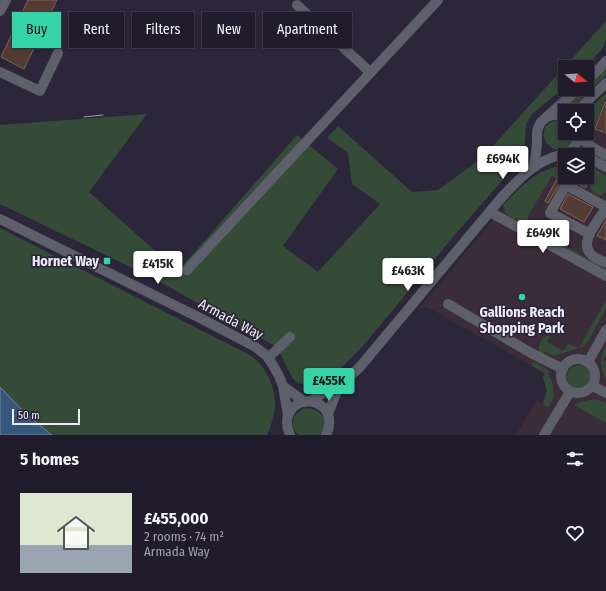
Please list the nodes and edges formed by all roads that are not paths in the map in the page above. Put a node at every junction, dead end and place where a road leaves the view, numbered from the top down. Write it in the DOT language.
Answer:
graph roads {
  1 [pos="6,0"];
  2 [pos="438,0"];
  3 [pos="297,5"];
  4 [pos="0,11"];
  5 [pos="58,53"];
  6 [pos="606,61"];
  7 [pos="0,72"];
  8 [pos="370,72"];
  9 [pos="594,74"];
  10 [pos="606,83"];
  11 [pos="570,96"];
  12 [pos="584,104"];
  13 [pos="558,114"];
  14 [pos="545,118"];
  15 [pos="537,140"];
  16 [pos="584,140"];
  17 [pos="558,155"];
  18 [pos="606,155"];
  19 [pos="558,156"];
  20 [pos="594,161"];
  21 [pos="534,167"];
  22 [pos="606,167"];
  23 [pos="606,207"];
  24 [pos="490,212"];
  25 [pos="0,219"];
  26 [pos="590,234"];
  27 [pos="606,263"];
  28 [pos="187,270"];
  29 [pos="606,276"];
  30 [pos="448,304"];
  31 [pos="606,330"];
  32 [pos="290,337"];
  33 [pos="268,358"];
  34 [pos="588,362"];
  35 [pos="563,369"];
  36 [pos="283,386"];
  37 [pos="339,386"];
  38 [pos="593,386"];
  39 [pos="570,392"];
  40 [pos="606,393"];
  41 [pos="307,401"];
  42 [pos="328,414"];
  43 [pos="288,416"];
  44 [pos="286,433"];
  45 [pos="330,433"];
  46 [pos="544,435"];
  1 -- 4 [label="street"];
  2 -- 8 [label="street"];
  3 -- 8 [label="street"];
  5 -- 7 [label="street"];
  6 -- 9 [label="street"];
  8 -- 28 [label="street"];
  10 -- 12 [label="street"];
  11 -- 14 [label="street"];
  13 -- 14 [label="street"];
  14 -- 15 [label="street"];
  15 -- 17 [label="street"];
  15 -- 21 [label="street"];
  16 -- 18 [label="street"];
  19 -- 21 [label="street"];
  20 -- 22 [label="street"];
  21 -- 24 [label="street"];
  23 -- 26 [label="street"];
  23 -- 26 [label="street"];
  24 -- 29 [label="street"];
  24 -- 37 [label="street"];
  25 -- 33 [label="street, Armada Way"];
  26 -- 27 [label="street"];
  30 -- 35 [label="street"];
  31 -- 34 [label="street"];
  32 -- 33 [label="street"];
  33 -- 36 [label="street, Armada Way"];
  34 -- 35 [label="street"];
  34 -- 38 [label="street"];
  35 -- 39 [label="street"];
  36 -- 41 [label="street, Armada Way"];
  36 -- 43 [label="street, Armada Way"];
  37 -- 41 [label="street"];
  37 -- 42 [label="street"];
  38 -- 39 [label="street"];
  38 -- 40 [label="street"];
  39 -- 46 [label="street"];
  41 -- 42 [label="street, Armada Way"];
  41 -- 43 [label="street"];
  42 -- 45 [label="street"];
  43 -- 44 [label="street, Armada Way"];
}
